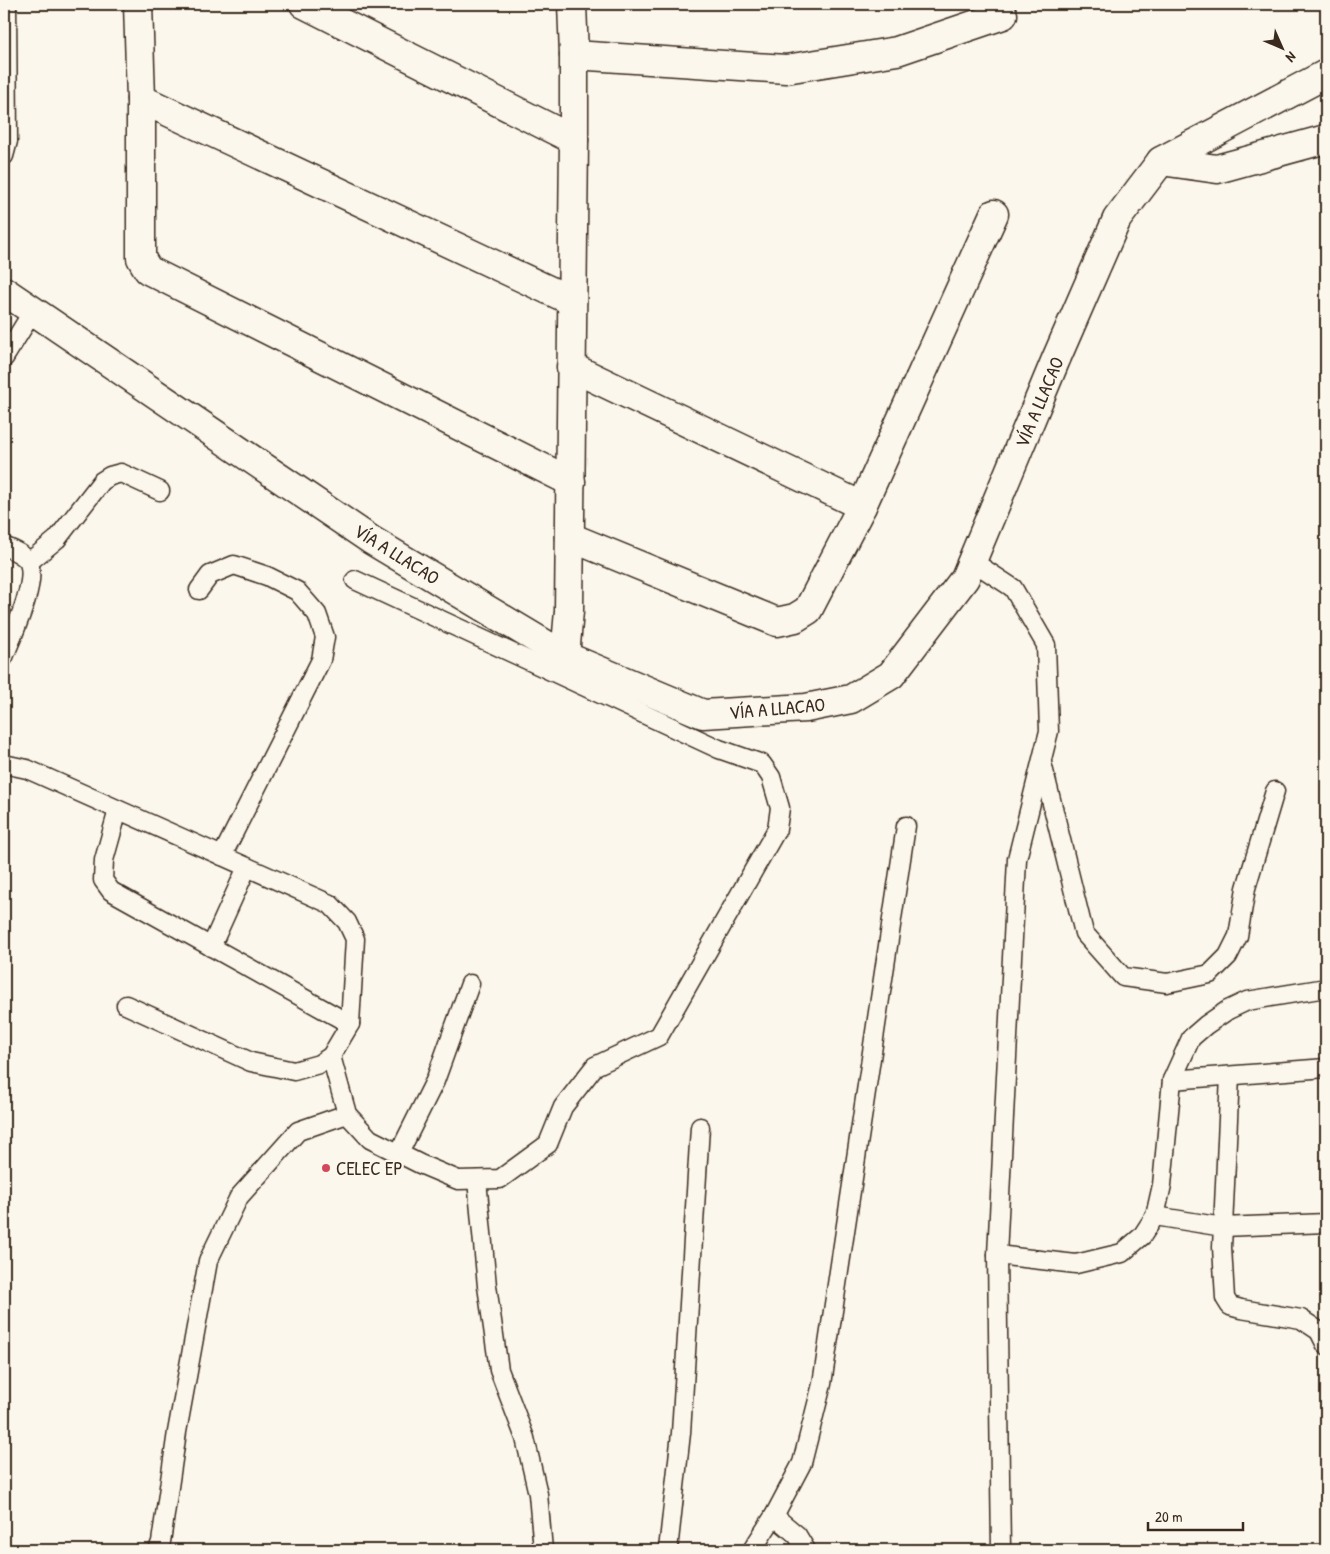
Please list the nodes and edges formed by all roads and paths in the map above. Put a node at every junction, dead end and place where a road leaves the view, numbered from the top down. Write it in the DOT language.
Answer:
graph roads {
  1 [pos="7,4"];
  2 [pos="138,4"];
  3 [pos="304,4"];
  4 [pos="572,4"];
  5 [pos="1003,15"];
  6 [pos="574,55"];
  7 [pos="1326,74"];
  8 [pos="142,99"];
  9 [pos="1326,139"];
  10 [pos="574,140"];
  11 [pos="4,156"];
  12 [pos="1161,161"];
  13 [pos="994,214"];
  14 [pos="4,292"];
  15 [pos="572,301"];
  16 [pos="33,311"];
  17 [pos="4,358"];
  18 [pos="571,367"];
  19 [pos="571,482"];
  20 [pos="160,491"];
  21 [pos="862,506"];
  22 [pos="570,537"];
  23 [pos="4,546"];
  24 [pos="972,561"];
  25 [pos="29,562"];
  26 [pos="355,580"];
  27 [pos="199,590"];
  28 [pos="565,656"];
  29 [pos="4,657"];
  30 [pos="1042,762"];
  31 [pos="4,764"];
  32 [pos="1275,791"];
  33 [pos="118,810"];
  34 [pos="906,826"];
  35 [pos="222,856"];
  36 [pos="246,867"];
  37 [pos="211,947"];
  38 [pos="470,984"];
  39 [pos="1326,988"];
  40 [pos="126,1005"];
  41 [pos="350,1024"];
  42 [pos="331,1056"];
  43 [pos="1326,1068"];
  44 [pos="1230,1076"];
  45 [pos="1172,1080"];
  46 [pos="347,1114"];
  47 [pos="700,1127"];
  48 [pos="399,1153"];
  49 [pos="478,1180"];
  50 [pos="1155,1216"];
  51 [pos="1326,1223"];
  52 [pos="1223,1227"];
  53 [pos="997,1255"];
  54 [pos="1326,1345"];
  55 [pos="774,1516"];
  56 [pos="158,1550"];
  57 [pos="543,1550"];
  58 [pos="668,1550"];
  59 [pos="752,1550"];
  60 [pos="806,1550"];
  61 [pos="1001,1550"];
  1 -- 11 [label="lane"];
  2 -- 8 [label="street"];
  3 -- 10 [label="street"];
  4 -- 6 [label="street"];
  5 -- 6 [label="street"];
  6 -- 10 [label="street"];
  7 -- 12 [label="street, VÍA A LLACAO"];
  8 -- 15 [label="street"];
  8 -- 19 [label="street"];
  9 -- 12 [label="street"];
  10 -- 15 [label="street"];
  12 -- 24 [label="street, VÍA A LLACAO"];
  13 -- 21 [label="street"];
  14 -- 16 [label="street, VÍA A LLACAO"];
  15 -- 18 [label="street"];
  16 -- 17 [label="lane"];
  16 -- 28 [label="street, VÍA A LLACAO"];
  18 -- 19 [label="street"];
  18 -- 21 [label="street"];
  19 -- 22 [label="street"];
  20 -- 25 [label="lane"];
  21 -- 22 [label="street"];
  22 -- 28 [label="street"];
  23 -- 25 [label="lane"];
  24 -- 28 [label="street, VÍA A LLACAO"];
  24 -- 30 [label="lane"];
  25 -- 29 [label="lane"];
  26 -- 49 [label="lane"];
  27 -- 35 [label="lane"];
  30 -- 32 [label="lane"];
  30 -- 53 [label="lane"];
  31 -- 33 [label="lane"];
  33 -- 35 [label="lane"];
  33 -- 37 [label="lane"];
  34 -- 55 [label="lane"];
  35 -- 36 [label="lane"];
  36 -- 37 [label="lane"];
  36 -- 41 [label="lane"];
  37 -- 41 [label="lane"];
  38 -- 48 [label="lane"];
  39 -- 45 [label="lane"];
  40 -- 42 [label="lane"];
  41 -- 42 [label="lane"];
  42 -- 46 [label="lane"];
  43 -- 44 [label="lane"];
  44 -- 45 [label="lane"];
  44 -- 52 [label="lane"];
  45 -- 50 [label="lane"];
  46 -- 48 [label="lane"];
  46 -- 56 [label="lane"];
  47 -- 58 [label="lane"];
  48 -- 49 [label="lane"];
  49 -- 57 [label="lane"];
  50 -- 52 [label="lane"];
  50 -- 53 [label="lane"];
  51 -- 52 [label="lane"];
  52 -- 54 [label="lane"];
  53 -- 61 [label="lane"];
  55 -- 59 [label="lane"];
  55 -- 60 [label="lane"];
}
